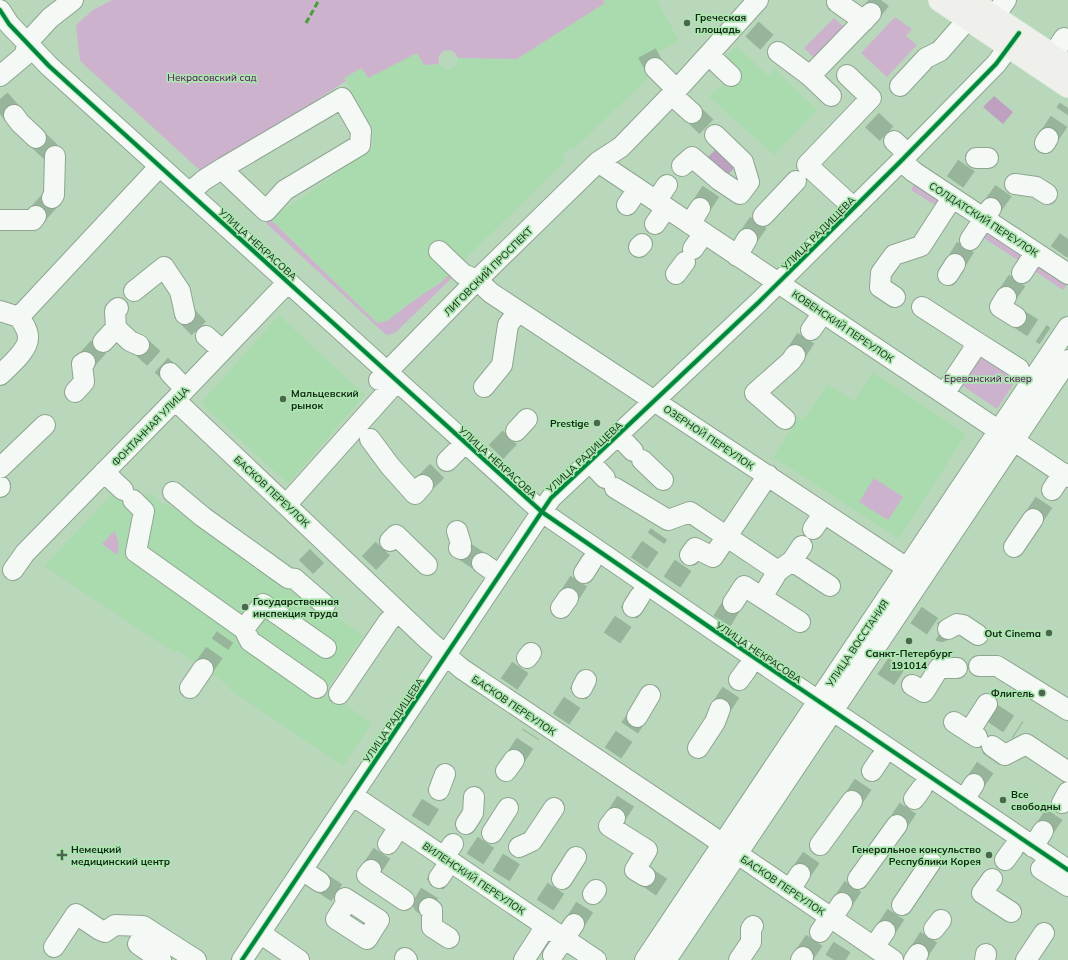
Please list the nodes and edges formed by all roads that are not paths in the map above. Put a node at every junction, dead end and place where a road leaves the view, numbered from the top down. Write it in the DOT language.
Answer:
graph roads {
  1 [pos="73,0"];
  2 [pos="741,0"];
  3 [pos="758,0"];
  4 [pos="940,0"];
  5 [pos="837,2"];
  6 [pos="1000,8"];
  7 [pos="0,10"];
  8 [pos="969,10"];
  9 [pos="0,26"];
  10 [pos="1064,38"];
  11 [pos="1014,40"];
  12 [pos="22,47"];
  13 [pos="778,52"];
  14 [pos="709,55"];
  15 [pos="0,60"];
  16 [pos="1060,61"];
  17 [pos="847,75"];
  18 [pos="0,76"];
  19 [pos="731,76"];
  20 [pos="810,76"];
  21 [pos="666,82"];
  22 [pos="900,86"];
  23 [pos="1068,86"];
  24 [pos="830,96"];
  25 [pos="692,113"];
  26 [pos="14,115"];
  27 [pos="36,138"];
  28 [pos="901,152"];
  29 [pos="55,156"];
  30 [pos="598,162"];
  31 [pos="223,168"];
  32 [pos="156,170"];
  33 [pos="796,181"];
  34 [pos="717,182"];
  35 [pos="1016,184"];
  36 [pos="951,192"];
  37 [pos="189,193"];
  38 [pos="1047,194"];
  39 [pos="52,198"];
  40 [pos="854,208"];
  41 [pos="988,213"];
  42 [pos="36,216"];
  43 [pos="762,216"];
  44 [pos="0,220"];
  45 [pos="748,239"];
  46 [pos="970,240"];
  47 [pos="439,251"];
  48 [pos="737,256"];
  49 [pos="1049,256"];
  50 [pos="1022,273"];
  51 [pos="1068,274"];
  52 [pos="477,280"];
  53 [pos="778,283"];
  54 [pos="284,286"];
  55 [pos="134,291"];
  56 [pos="895,297"];
  57 [pos="1006,298"];
  58 [pos="922,307"];
  59 [pos="118,308"];
  60 [pos="518,311"];
  61 [pos="823,313"];
  62 [pos="9,314"];
  63 [pos="185,314"];
  64 [pos="1016,317"];
  65 [pos="1068,327"];
  66 [pos="811,330"];
  67 [pos="206,336"];
  68 [pos="978,343"];
  69 [pos="139,345"];
  70 [pos="222,350"];
  71 [pos="795,355"];
  72 [pos="1068,360"];
  73 [pos="85,362"];
  74 [pos="1019,369"];
  75 [pos="170,373"];
  76 [pos="0,376"];
  77 [pos="388,380"];
  78 [pos="484,387"];
  79 [pos="76,392"];
  80 [pos="180,394"];
  81 [pos="944,394"];
  82 [pos="655,401"];
  83 [pos="785,419"];
  84 [pos="45,425"];
  85 [pos="618,435"];
  86 [pos="1007,436"];
  87 [pos="370,439"];
  88 [pos="590,462"];
  89 [pos="0,468"];
  90 [pos="104,472"];
  91 [pos="768,475"];
  92 [pos="1065,475"];
  93 [pos="663,480"];
  94 [pos="423,485"];
  95 [pos="1052,490"];
  96 [pos="173,492"];
  97 [pos="286,505"];
  98 [pos="824,513"];
  99 [pos="538,517"];
  100 [pos="1033,519"];
  101 [pos="813,529"];
  102 [pos="727,536"];
  103 [pos="390,541"];
  104 [pos="1014,547"];
  105 [pos="690,555"];
  106 [pos="791,560"];
  107 [pos="311,562"];
  108 [pos="482,563"];
  109 [pos="427,565"];
  110 [pos="13,570"];
  111 [pos="915,573"];
  112 [pos="500,575"];
  113 [pos="830,586"];
  114 [pos="762,597"];
  115 [pos="733,603"];
  116 [pos="325,605"];
  117 [pos="398,612"];
  118 [pos="800,622"];
  119 [pos="948,629"];
  120 [pos="235,630"];
  121 [pos="978,634"];
  122 [pos="326,648"];
  123 [pos="446,656"];
  124 [pos="979,666"];
  125 [pos="957,668"];
  126 [pos="203,669"];
  127 [pos="912,685"];
  128 [pos="190,688"];
  129 [pos="317,688"];
  130 [pos="339,694"];
  131 [pos="650,695"];
  132 [pos="988,708"];
  133 [pos="720,709"];
  134 [pos="1068,710"];
  135 [pos="821,712"];
  136 [pos="636,717"];
  137 [pos="698,748"];
  138 [pos="1068,772"];
  139 [pos="352,795"];
  140 [pos="474,797"];
  141 [pos="852,801"];
  142 [pos="508,808"];
  143 [pos="554,808"];
  144 [pos="615,818"];
  145 [pos="466,824"];
  146 [pos="897,825"];
  147 [pos="410,828"];
  148 [pos="492,833"];
  149 [pos="388,844"];
  150 [pos="820,845"];
  151 [pos="519,847"];
  152 [pos="730,849"];
  153 [pos="576,857"];
  154 [pos="458,859"];
  155 [pos="931,862"];
  156 [pos="302,870"];
  157 [pos="370,870"];
  158 [pos="1068,870"];
  159 [pos="645,876"];
  160 [pos="440,878"];
  161 [pos="562,879"];
  162 [pos="858,879"];
  163 [pos="992,879"];
  164 [pos="320,882"];
  165 [pos="1068,886"];
  166 [pos="404,900"];
  167 [pos="902,905"];
  168 [pos="428,908"];
  169 [pos="1011,912"];
  170 [pos="542,917"];
  171 [pos="753,926"];
  172 [pos="148,929"];
  173 [pos="1044,932"];
  174 [pos="260,933"];
  175 [pos="449,938"];
  176 [pos="54,947"];
  177 [pos="155,958"];
  178 [pos="196,960"];
  179 [pos="242,960"];
  180 [pos="299,960"];
  181 [pos="524,960"];
  182 [pos="596,960"];
  183 [pos="645,960"];
  184 [pos="666,960"];
  185 [pos="739,960"];
  186 [pos="893,960"];
  187 [pos="1026,960"];
  1 -- 12 [label="street"];
  2 -- 21 [label="street, ЛИГОВСКИЙ ПРОСПЕКТ"];
  3 -- 14 [label="street, ЛИГОВСКИЙ ПРОСПЕКТ"];
  4 -- 8 [label="main road"];
  5 -- 20 [label="street"];
  6 -- 8 [label="main road"];
  6 -- 11 [label="main road"];
  7 -- 12 [label="street"];
  8 -- 11 [label="main road"];
  8 -- 22 [label="street"];
  9 -- 12 [label="street"];
  10 -- 16 [label="street"];
  11 -- 16 [label="main road"];
  11 -- 23 [label="main road"];
  11 -- 28 [label="street, УЛИЦА РАДИЩЕВА"];
  12 -- 15 [label="street"];
  12 -- 18 [label="street"];
  12 -- 32 [label="street, УЛИЦА НЕКРАСОВА"];
  13 -- 20 [label="street"];
  14 -- 19 [label="street"];
  14 -- 21 [label="street, ЛИГОВСКИЙ ПРОСПЕКТ"];
  17 -- 40 [label="street"];
  20 -- 24 [label="street"];
  21 -- 25 [label="street"];
  21 -- 30 [label="street, ЛИГОВСКИЙ ПРОСПЕКТ"];
  26 -- 27 [label="street"];
  28 -- 36 [label="street, СОЛДАТСКИЙ ПЕРЕУЛОК"];
  28 -- 40 [label="street, УЛИЦА РАДИЩЕВА"];
  29 -- 39 [label="street"];
  30 -- 48 [label="street, КОВЕНСКИЙ ПЕРЕУЛОК"];
  30 -- 52 [label="street, ЛИГОВСКИЙ ПРОСПЕКТ"];
  31 -- 31 [label="street"];
  31 -- 37 [label="street"];
  32 -- 37 [label="street, УЛИЦА НЕКРАСОВА"];
  32 -- 54 [label="street, УЛИЦА НЕКРАСОВА"];
  32 -- 62 [label="street"];
  33 -- 43 [label="street"];
  34 -- 34 [label="street"];
  35 -- 38 [label="street"];
  36 -- 41 [label="street, СОЛДАТСКИЙ ПЕРЕУЛОК"];
  36 -- 56 [label="street"];
  37 -- 54 [label="street, УЛИЦА НЕКРАСОВА"];
  40 -- 53 [label="street, УЛИЦА РАДИЩЕВА"];
  41 -- 46 [label="street"];
  41 -- 49 [label="street, СОЛДАТСКИЙ ПЕРЕУЛОК"];
  42 -- 44 [label="street"];
  45 -- 48 [label="street"];
  47 -- 52 [label="street, ОЗЕРНОЙ ПЕРЕУЛОК"];
  48 -- 53 [label="street, КОВЕНСКИЙ ПЕРЕУЛОК"];
  49 -- 50 [label="street"];
  49 -- 51 [label="street, СОЛДАТСКИЙ ПЕРЕУЛОК"];
  52 -- 60 [label="street, ОЗЕРНОЙ ПЕРЕУЛОК"];
  52 -- 77 [label="street, ЛИГОВСКИЙ ПРОСПЕКТ"];
  53 -- 61 [label="street, КОВЕНСКИЙ ПЕРЕУЛОК"];
  53 -- 82 [label="street, УЛИЦА РАДИЩЕВА"];
  54 -- 70 [label="street, ФОНТАННАЯ УЛИЦА"];
  54 -- 77 [label="street, УЛИЦА НЕКРАСОВА"];
  55 -- 63 [label="street"];
  57 -- 64 [label="street"];
  58 -- 68 [label="street"];
  59 -- 69 [label="street"];
  60 -- 78 [label="street"];
  60 -- 82 [label="street, ОЗЕРНОЙ ПЕРЕУЛОК"];
  61 -- 66 [label="street"];
  61 -- 81 [label="street, КОВЕНСКИЙ ПЕРЕУЛОК"];
  62 -- 76 [label="street"];
  65 -- 86 [label="street, УЛИЦА ВОССТАНИЯ"];
  67 -- 70 [label="street"];
  68 -- 74 [label="street"];
  68 -- 81 [label="street"];
  70 -- 80 [label="street, ФОНТАННАЯ УЛИЦА"];
  71 -- 83 [label="street"];
  72 -- 86 [label="street, УЛИЦА ВОССТАНИЯ"];
  73 -- 79 [label="street"];
  75 -- 80 [label="street, БАСКОВ ПЕРЕУЛОК"];
  77 -- 97 [label="street, ЛИГОВСКИЙ ПРОСПЕКТ"];
  77 -- 99 [label="street, УЛИЦА НЕКРАСОВА"];
  77 -- 99 [label="street, УЛИЦА НЕКРАСОВА"];
  80 -- 90 [label="street, ФОНТАННАЯ УЛИЦА"];
  80 -- 97 [label="street, БАСКОВ ПЕРЕУЛОК"];
  81 -- 86 [label="street, КОВЕНСКИЙ ПЕРЕУЛОК"];
  82 -- 85 [label="street, УЛИЦА РАДИЩЕВА"];
  82 -- 91 [label="street, ОЗЕРНОЙ ПЕРЕУЛОК"];
  84 -- 89 [label="street"];
  85 -- 88 [label="street, УЛИЦА РАДИЩЕВА"];
  85 -- 93 [label="street"];
  86 -- 92 [label="street, КОВЕНСКИЙ ПЕРЕУЛОК"];
  86 -- 111 [label="street, УЛИЦА ВОССТАНИЯ"];
  87 -- 94 [label="street"];
  88 -- 99 [label="street, УЛИЦА РАДИЩЕВА"];
  88 -- 102 [label="street"];
  90 -- 110 [label="street, ФОНТАННАЯ УЛИЦА"];
  90 -- 120 [label="street"];
  91 -- 98 [label="street, ОЗЕРНОЙ ПЕРЕУЛОК"];
  91 -- 102 [label="street"];
  92 -- 95 [label="street"];
  96 -- 107 [label="street"];
  97 -- 107 [label="street, БАСКОВ ПЕРЕУЛОК"];
  98 -- 101 [label="street"];
  98 -- 111 [label="street, ОЗЕРНОЙ ПЕРЕУЛОК"];
  99 -- 112 [label="street, УЛИЦА РАДИЩЕВА"];
  99 -- 135 [label="street, УЛИЦА НЕКРАСОВА"];
  99 -- 135 [label="street, УЛИЦА НЕКРАСОВА"];
  100 -- 104 [label="street"];
  102 -- 105 [label="street"];
  102 -- 106 [label="street"];
  103 -- 109 [label="street"];
  106 -- 113 [label="street"];
  106 -- 114 [label="street"];
  107 -- 116 [label="street"];
  107 -- 117 [label="street, БАСКОВ ПЕРЕУЛОК"];
  108 -- 112 [label="street"];
  111 -- 135 [label="street, УЛИЦА ВОССТАНИЯ"];
  111 -- 135 [label="street, УЛИЦА ВОССТАНИЯ"];
  112 -- 123 [label="street, УЛИЦА РАДИЩЕВА"];
  114 -- 115 [label="street"];
  114 -- 118 [label="street"];
  117 -- 123 [label="street, БАСКОВ ПЕРЕУЛОК"];
  117 -- 130 [label="street"];
  119 -- 121 [label="street"];
  120 -- 122 [label="street"];
  120 -- 129 [label="street"];
  123 -- 139 [label="street, УЛИЦА РАДИЩЕВА"];
  123 -- 152 [label="street, БАСКОВ ПЕРЕУЛОК"];
  124 -- 134 [label="street"];
  125 -- 127 [label="street"];
  126 -- 128 [label="street"];
  131 -- 136 [label="street"];
  132 -- 138 [label="street"];
  133 -- 137 [label="street"];
  135 -- 152 [label="street, УЛИЦА ВОССТАНИЯ"];
  135 -- 158 [label="street, УЛИЦА НЕКРАСОВА"];
  135 -- 165 [label="street, УЛИЦА НЕКРАСОВА"];
  139 -- 147 [label="street, ВИЛЕНСКИЙ ПЕРЕУЛОК"];
  139 -- 156 [label="street, УЛИЦА РАДИЩЕВА"];
  140 -- 145 [label="street"];
  141 -- 150 [label="street"];
  142 -- 148 [label="street"];
  143 -- 151 [label="street"];
  144 -- 159 [label="street"];
  146 -- 162 [label="street"];
  147 -- 149 [label="street"];
  147 -- 154 [label="street, ВИЛЕНСКИЙ ПЕРЕУЛОК"];
  152 -- 183 [label="street, УЛИЦА ВОССТАНИЯ"];
  152 -- 184 [label="street, УЛИЦА ВОССТАНИЯ"];
  152 -- 186 [label="street, БАСКОВ ПЕРЕУЛОК"];
  153 -- 161 [label="street"];
  154 -- 160 [label="street"];
  154 -- 170 [label="street, ВИЛЕНСКИЙ ПЕРЕУЛОК"];
  155 -- 167 [label="street"];
  156 -- 164 [label="street"];
  156 -- 174 [label="street, УЛИЦА РАДИЩЕВА"];
  157 -- 166 [label="street"];
  163 -- 169 [label="street"];
  168 -- 175 [label="street"];
  170 -- 181 [label="street"];
  170 -- 182 [label="street, ВИЛЕНСКИЙ ПЕРЕУЛОК"];
  171 -- 185 [label="street"];
  172 -- 176 [label="street"];
  172 -- 177 [label="street"];
  172 -- 178 [label="street"];
  173 -- 187 [label="street"];
  174 -- 179 [label="street, УЛИЦА РАДИЩЕВА"];
  174 -- 180 [label="street"];
}
